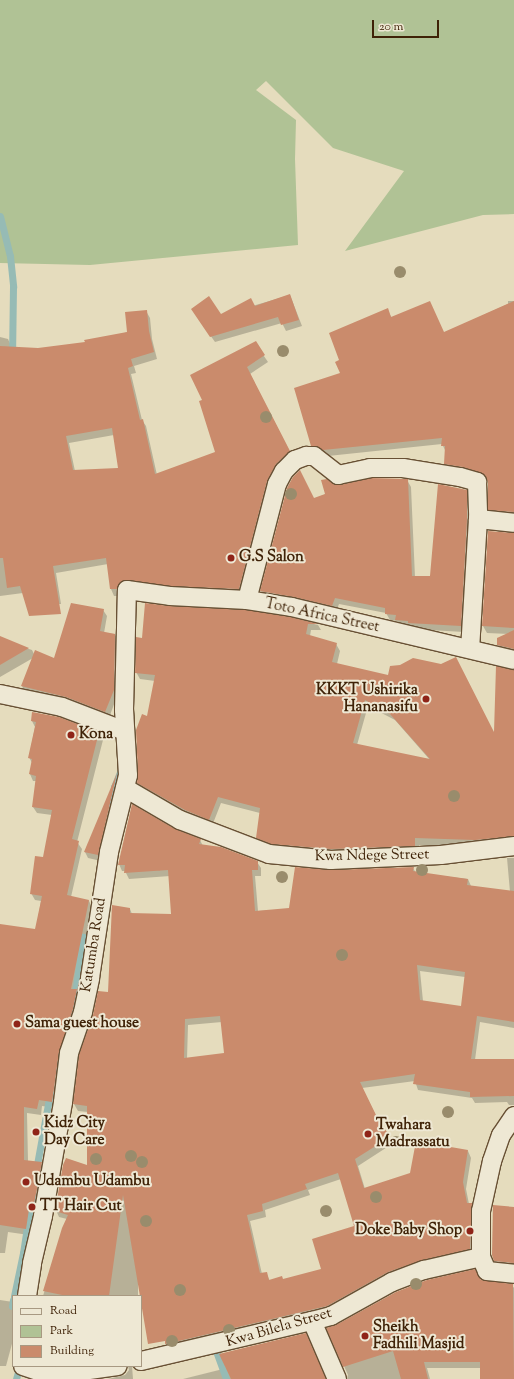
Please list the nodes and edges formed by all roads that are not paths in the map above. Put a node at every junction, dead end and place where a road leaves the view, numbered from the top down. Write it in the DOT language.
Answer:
graph roads {
  1 [pos="478,519"];
  2 [pos="514,523"];
  3 [pos="127,590"];
  4 [pos="247,600"];
  5 [pos="470,649"];
  6 [pos="514,660"];
  7 [pos="0,694"];
  8 [pos="125,731"];
  9 [pos="125,788"];
  10 [pos="514,846"];
  11 [pos="514,1116"];
  12 [pos="481,1257"];
  13 [pos="514,1274"];
  14 [pos="27,1295"];
  15 [pos="312,1321"];
  16 [pos="142,1362"];
  17 [pos="18,1367"];
  18 [pos="26,1367"];
  19 [pos="111,1367"];
  20 [pos="14,1379"];
  21 [pos="337,1379"];
  1 -- 2 [label="street"];
  1 -- 4 [label="street"];
  1 -- 5 [label="street"];
  3 -- 4 [label="street, Toto Africa Street"];
  3 -- 8 [label="street, Katumba Road"];
  4 -- 5 [label="street, Toto Africa Street"];
  5 -- 6 [label="street, Toto Africa Street"];
  7 -- 8 [label="street"];
  8 -- 9 [label="street, Katumba Road"];
  9 -- 10 [label="street, Kwa Ndege Street"];
  9 -- 14 [label="street, Katumba Road"];
  11 -- 12 [label="street"];
  12 -- 13 [label="street"];
  12 -- 15 [label="street, Kwa Bilela Street"];
  15 -- 16 [label="street, Kwa Bilela Street"];
  15 -- 21 [label="street"];
  17 -- 20 [label="street"];
  18 -- 19 [label="street"];
}
